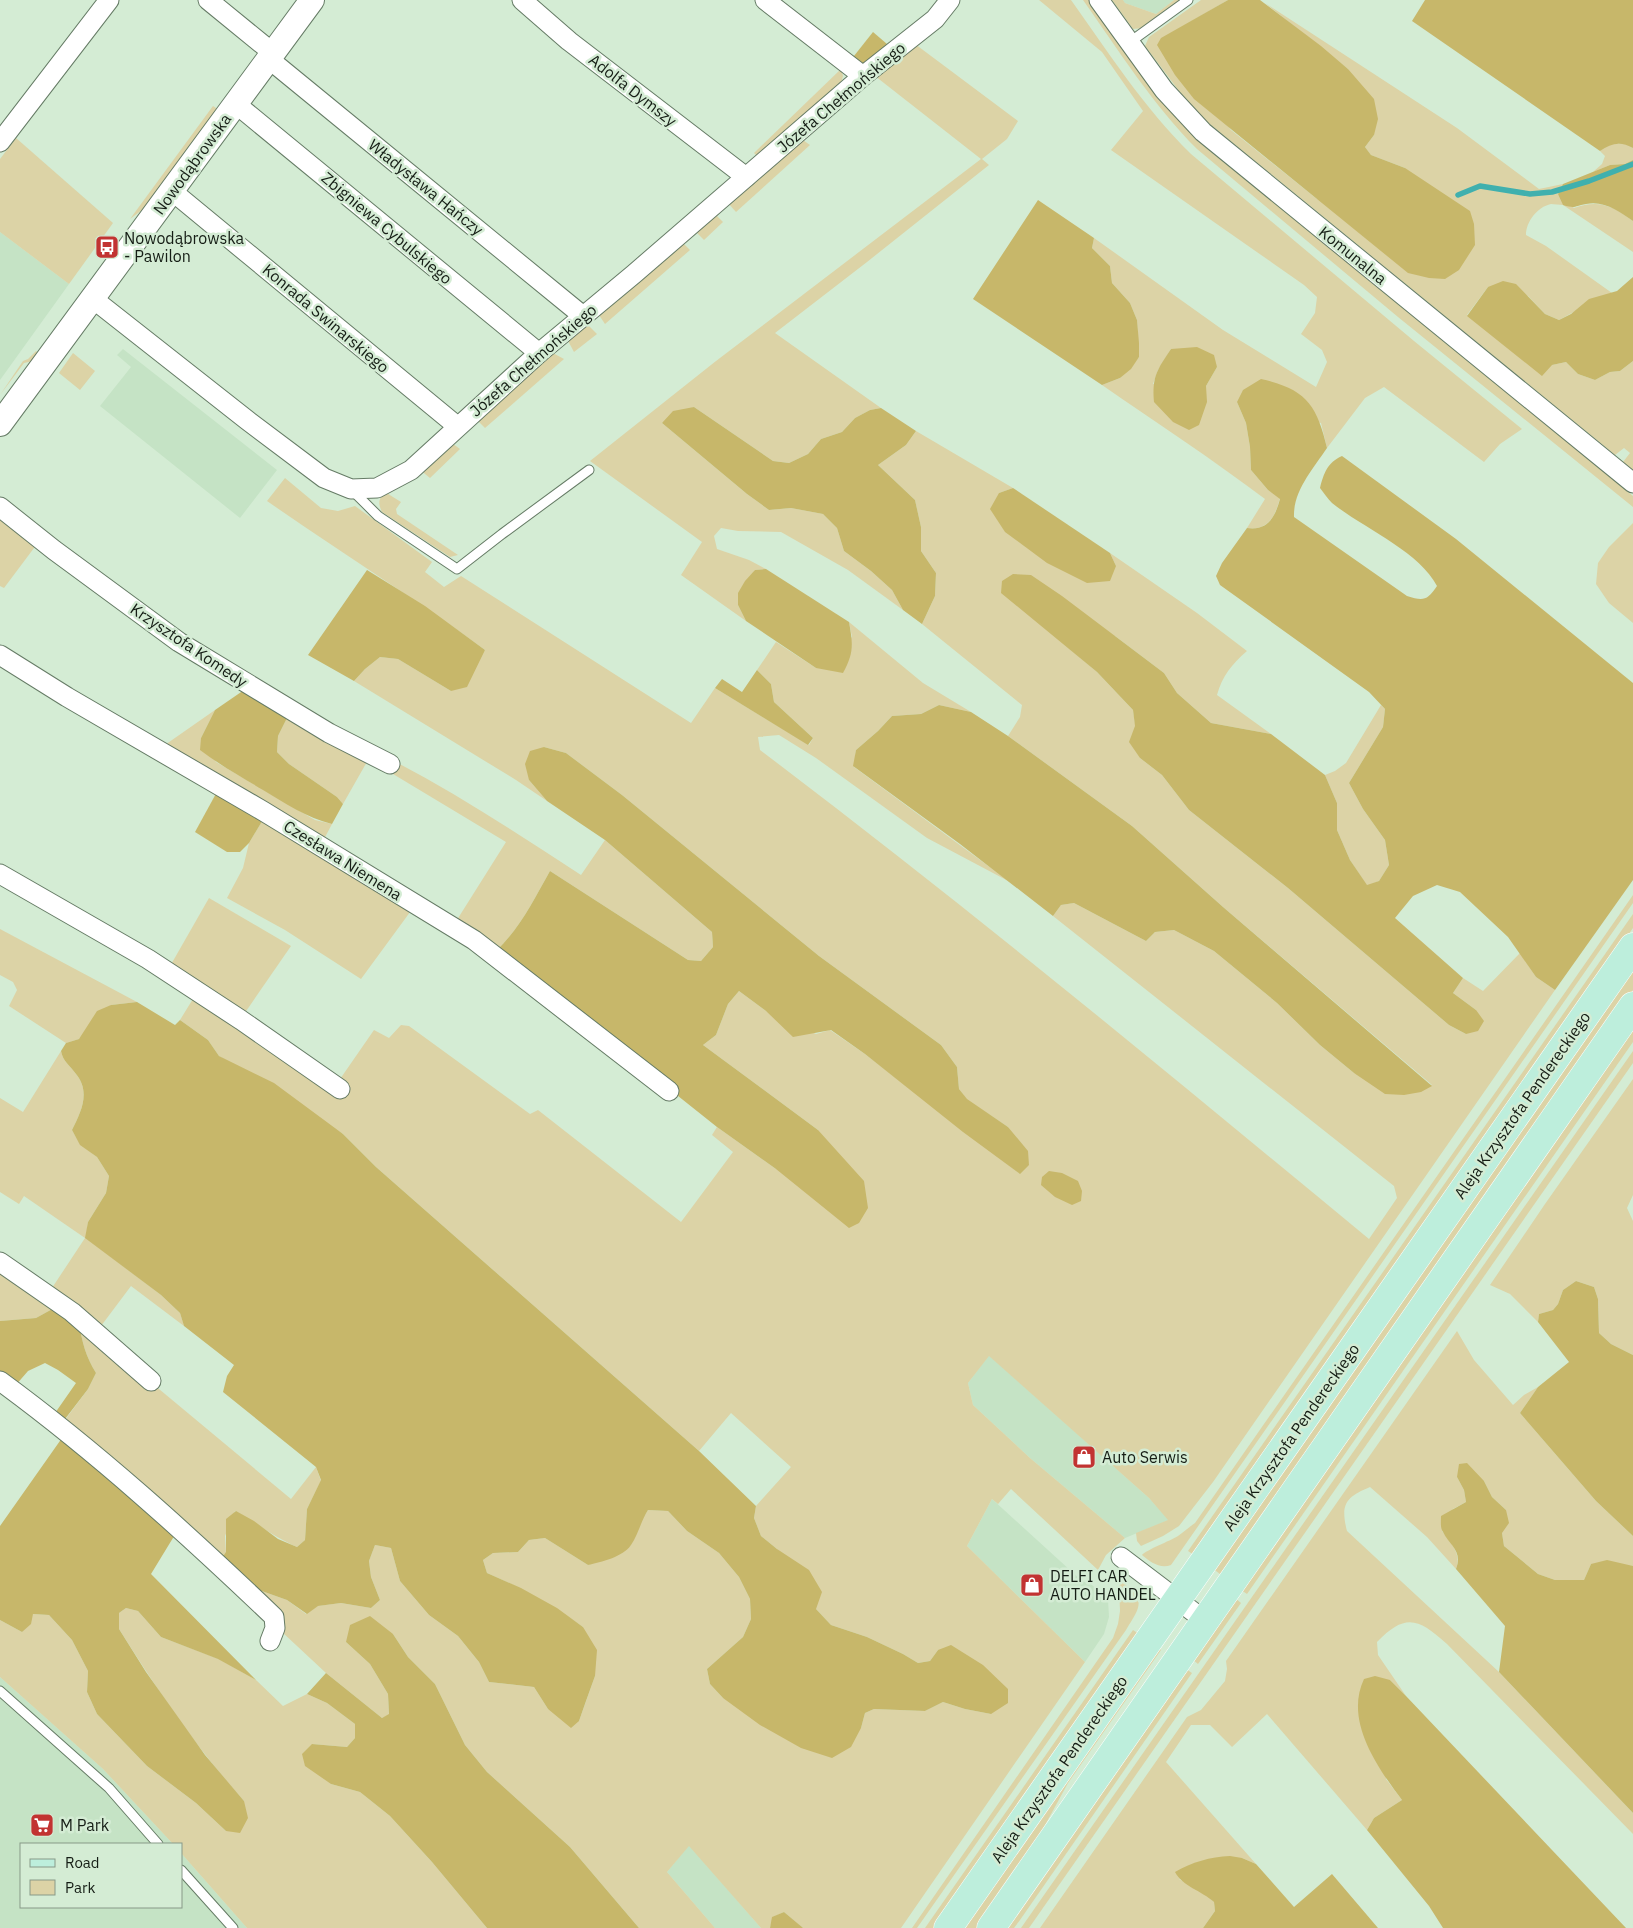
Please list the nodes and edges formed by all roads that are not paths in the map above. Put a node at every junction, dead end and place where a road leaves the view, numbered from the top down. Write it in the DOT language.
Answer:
graph roads {
  1 [pos="108,0"];
  2 [pos="208,0"];
  3 [pos="312,0"];
  4 [pos="522,0"];
  5 [pos="765,0"];
  6 [pos="950,0"];
  7 [pos="1100,0"];
  8 [pos="1188,0"];
  9 [pos="1130,42"];
  10 [pos="271,56"];
  11 [pos="863,76"];
  12 [pos="236,104"];
  13 [pos="0,142"];
  14 [pos="746,176"];
  15 [pos="172,191"];
  16 [pos="92,298"];
  17 [pos="583,316"];
  18 [pos="539,353"];
  19 [pos="0,424"];
  20 [pos="457,426"];
  21 [pos="589,470"];
  22 [pos="1633,483"];
  23 [pos="351,489"];
  24 [pos="0,507"];
  25 [pos="0,655"];
  26 [pos="390,764"];
  27 [pos="0,874"];
  28 [pos="1633,946"];
  29 [pos="1633,1006"];
  30 [pos="340,1089"];
  31 [pos="669,1091"];
  32 [pos="0,1262"];
  33 [pos="0,1381"];
  34 [pos="151,1381"];
  35 [pos="1121,1557"];
  36 [pos="1177,1600"];
  37 [pos="1204,1620"];
  38 [pos="270,1641"];
  39 [pos="0,1691"];
  40 [pos="157,1843"];
  41 [pos="182,1871"];
  42 [pos="233,1928"];
  43 [pos="948,1928"];
  44 [pos="990,1928"];
  1 -- 13 [label="street"];
  2 -- 10 [label="street, Władysława Hańczy"];
  3 -- 10 [label="street, Nowodąbrowska"];
  4 -- 14 [label="street, Adolfa Dymszy"];
  5 -- 11 [label="street"];
  6 -- 11 [label="street, Józefa Chełmońskiego"];
  7 -- 9 [label="street, Komunalna"];
  8 -- 9 [label="lane"];
  9 -- 22 [label="street, Komunalna"];
  10 -- 12 [label="street, Nowodąbrowska"];
  10 -- 17 [label="street, Władysława Hańczy"];
  11 -- 14 [label="street, Józefa Chełmońskiego"];
  12 -- 15 [label="street, Nowodąbrowska"];
  12 -- 18 [label="street, Zbigniewa Cybulskiego"];
  14 -- 17 [label="street, Józefa Chełmońskiego"];
  15 -- 16 [label="street, Nowodąbrowska"];
  15 -- 20 [label="street, Konrada Swinarskiego"];
  16 -- 19 [label="street, Nowodąbrowska"];
  16 -- 23 [label="street, Józefa Chełmońskiego"];
  17 -- 18 [label="street, Józefa Chełmońskiego"];
  18 -- 20 [label="street, Józefa Chełmońskiego"];
  20 -- 23 [label="street, Józefa Chełmońskiego"];
  21 -- 23 [label="lane"];
  24 -- 26 [label="street, Krzysztofa Komedy"];
  25 -- 31 [label="street, Czesława Niemena"];
  27 -- 30 [label="street"];
  28 -- 36 [label="main road, Aleja Krzysztofa Pendereckiego"];
  29 -- 37 [label="main road, Aleja Krzysztofa Pendereckiego"];
  32 -- 34 [label="street"];
  33 -- 38 [label="street"];
  35 -- 36 [label="street"];
  36 -- 37 [label="street"];
  36 -- 43 [label="main road, Aleja Krzysztofa Pendereckiego"];
  37 -- 44 [label="main road, Aleja Krzysztofa Pendereckiego"];
  39 -- 40 [label="lane"];
  41 -- 42 [label="lane"];
}
